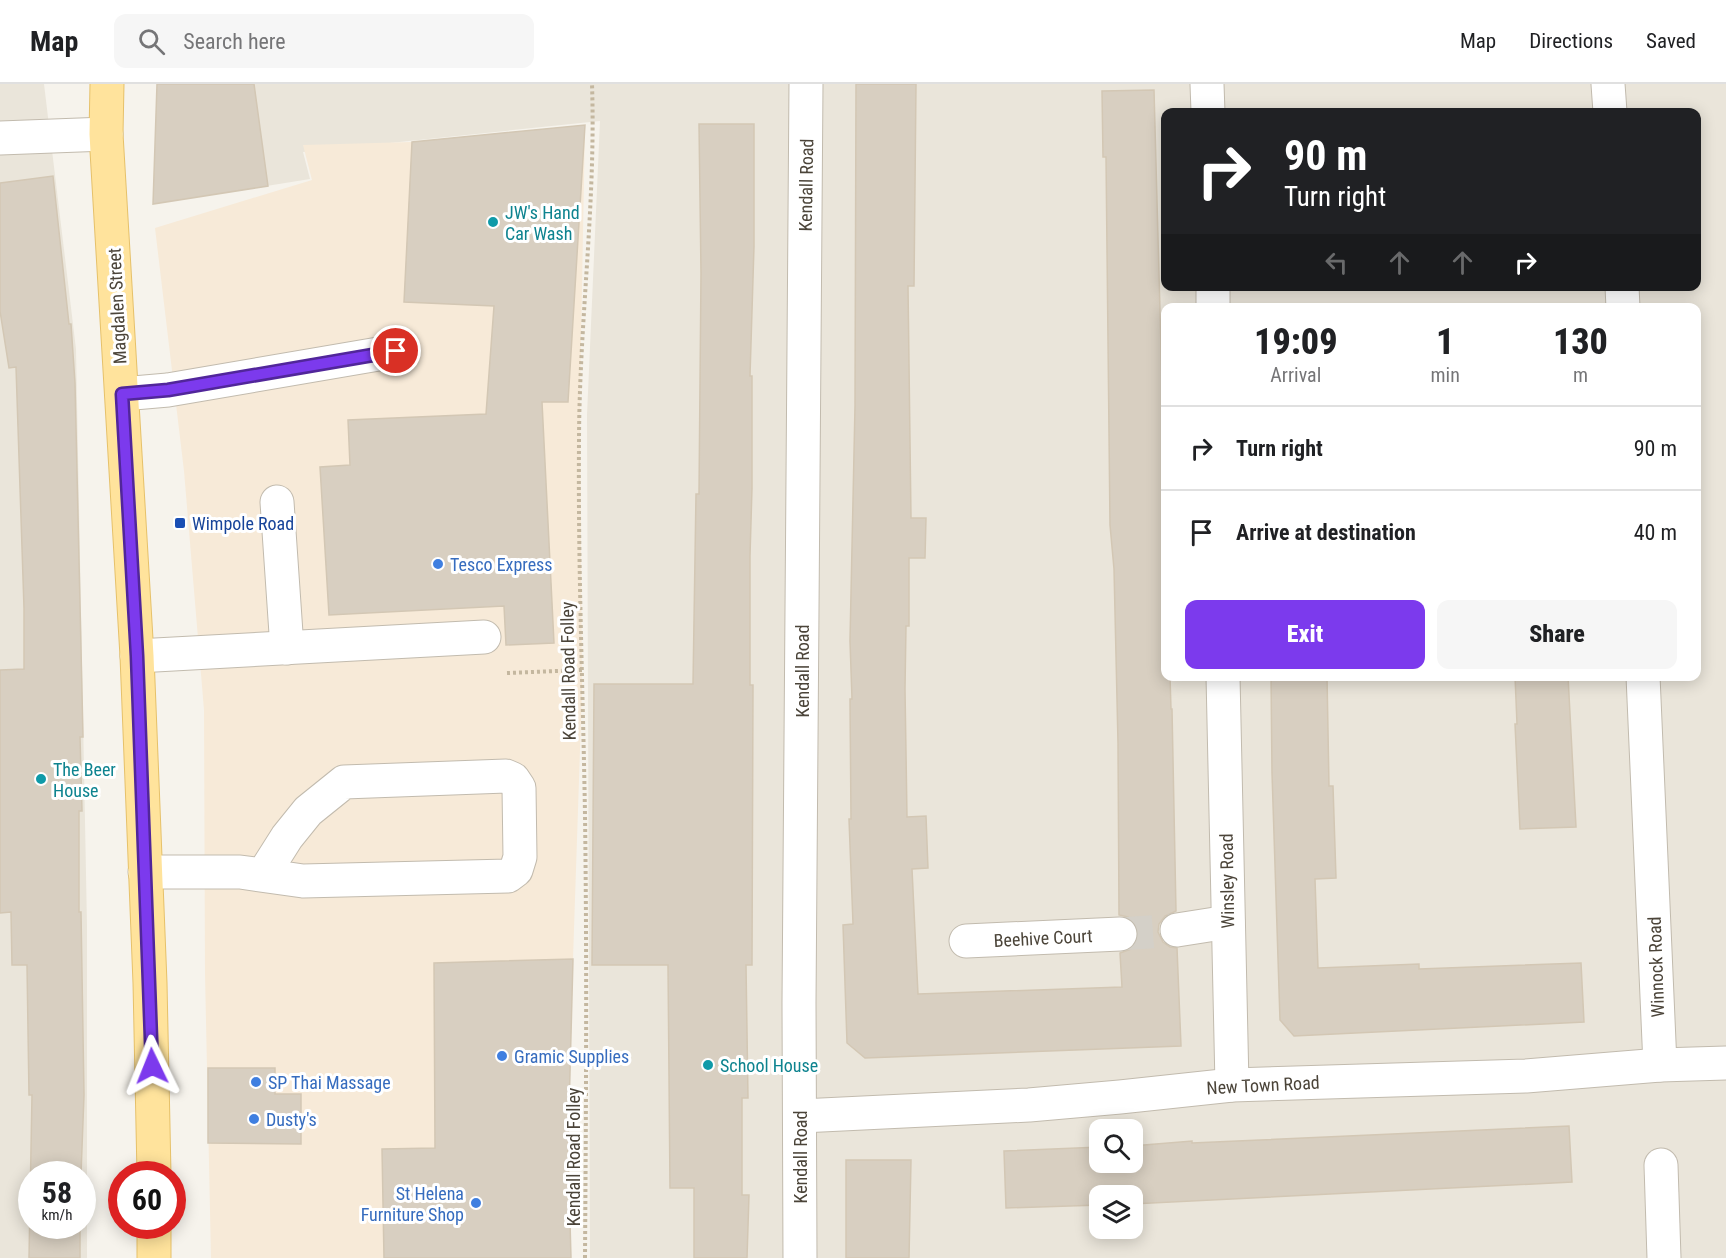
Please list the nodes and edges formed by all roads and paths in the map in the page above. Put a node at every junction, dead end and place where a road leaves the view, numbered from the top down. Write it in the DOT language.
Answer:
graph roads {
  1 [pos="107,84"];
  2 [pos="592,84"];
  3 [pos="806,84"];
  4 [pos="1207,84"];
  5 [pos="1608,84"];
  6 [pos="1208,108"];
  7 [pos="1610,108"];
  8 [pos="106,134"];
  9 [pos="0,138"];
  10 [pos="396,351"];
  11 [pos="122,394"];
  12 [pos="277,502"];
  13 [pos="484,638"];
  14 [pos="287,648"];
  15 [pos="137,656"];
  16 [pos="582,670"];
  17 [pos="1223,681"];
  18 [pos="1643,681"];
  19 [pos="145,872"];
  20 [pos="263,875"];
  21 [pos="1228,922"];
  22 [pos="1177,930"];
  23 [pos="1120,934"];
  24 [pos="966,941"];
  25 [pos="1726,1063"];
  26 [pos="1660,1065"];
  27 [pos="1232,1084"];
  28 [pos="801,1116"];
  29 [pos="154,1161"];
  30 [pos="1661,1165"];
  31 [pos="154,1239"];
  32 [pos="154,1258"];
  33 [pos="585,1258"];
  34 [pos="800,1258"];
  35 [pos="1664,1258"];
  1 -- 8 [label="main road, Magdalen Street"];
  2 -- 16 [label="path, Kendall Road Folley"];
  3 -- 28 [label="street, Kendall Road"];
  4 -- 6 [label="street"];
  5 -- 7 [label="street"];
  8 -- 9 [label="street"];
  8 -- 11 [label="main road, Magdalen Street"];
  10 -- 11 [label="street"];
  11 -- 15 [label="main road, Magdalen Street"];
  12 -- 14 [label="street"];
  13 -- 14 [label="street"];
  13 -- 16 [label="path"];
  14 -- 15 [label="street"];
  15 -- 19 [label="main road, Magdalen Street"];
  16 -- 33 [label="path, Kendall Road Folley"];
  17 -- 21 [label="street, Winsley Road"];
  18 -- 26 [label="street, Winnock Road"];
  19 -- 20 [label="street"];
  19 -- 29 [label="main road, Magdalen Street"];
  20 -- 20 [label="street"];
  21 -- 22 [label="street"];
  21 -- 27 [label="street, Winsley Road"];
  23 -- 24 [label="street, Beehive Court"];
  25 -- 26 [label="street, New Town Road"];
  26 -- 27 [label="street, New Town Road"];
  27 -- 28 [label="street, New Town Road"];
  28 -- 34 [label="street, Kendall Road"];
  30 -- 35 [label="street"];
  31 -- 32 [label="main road"];
}
